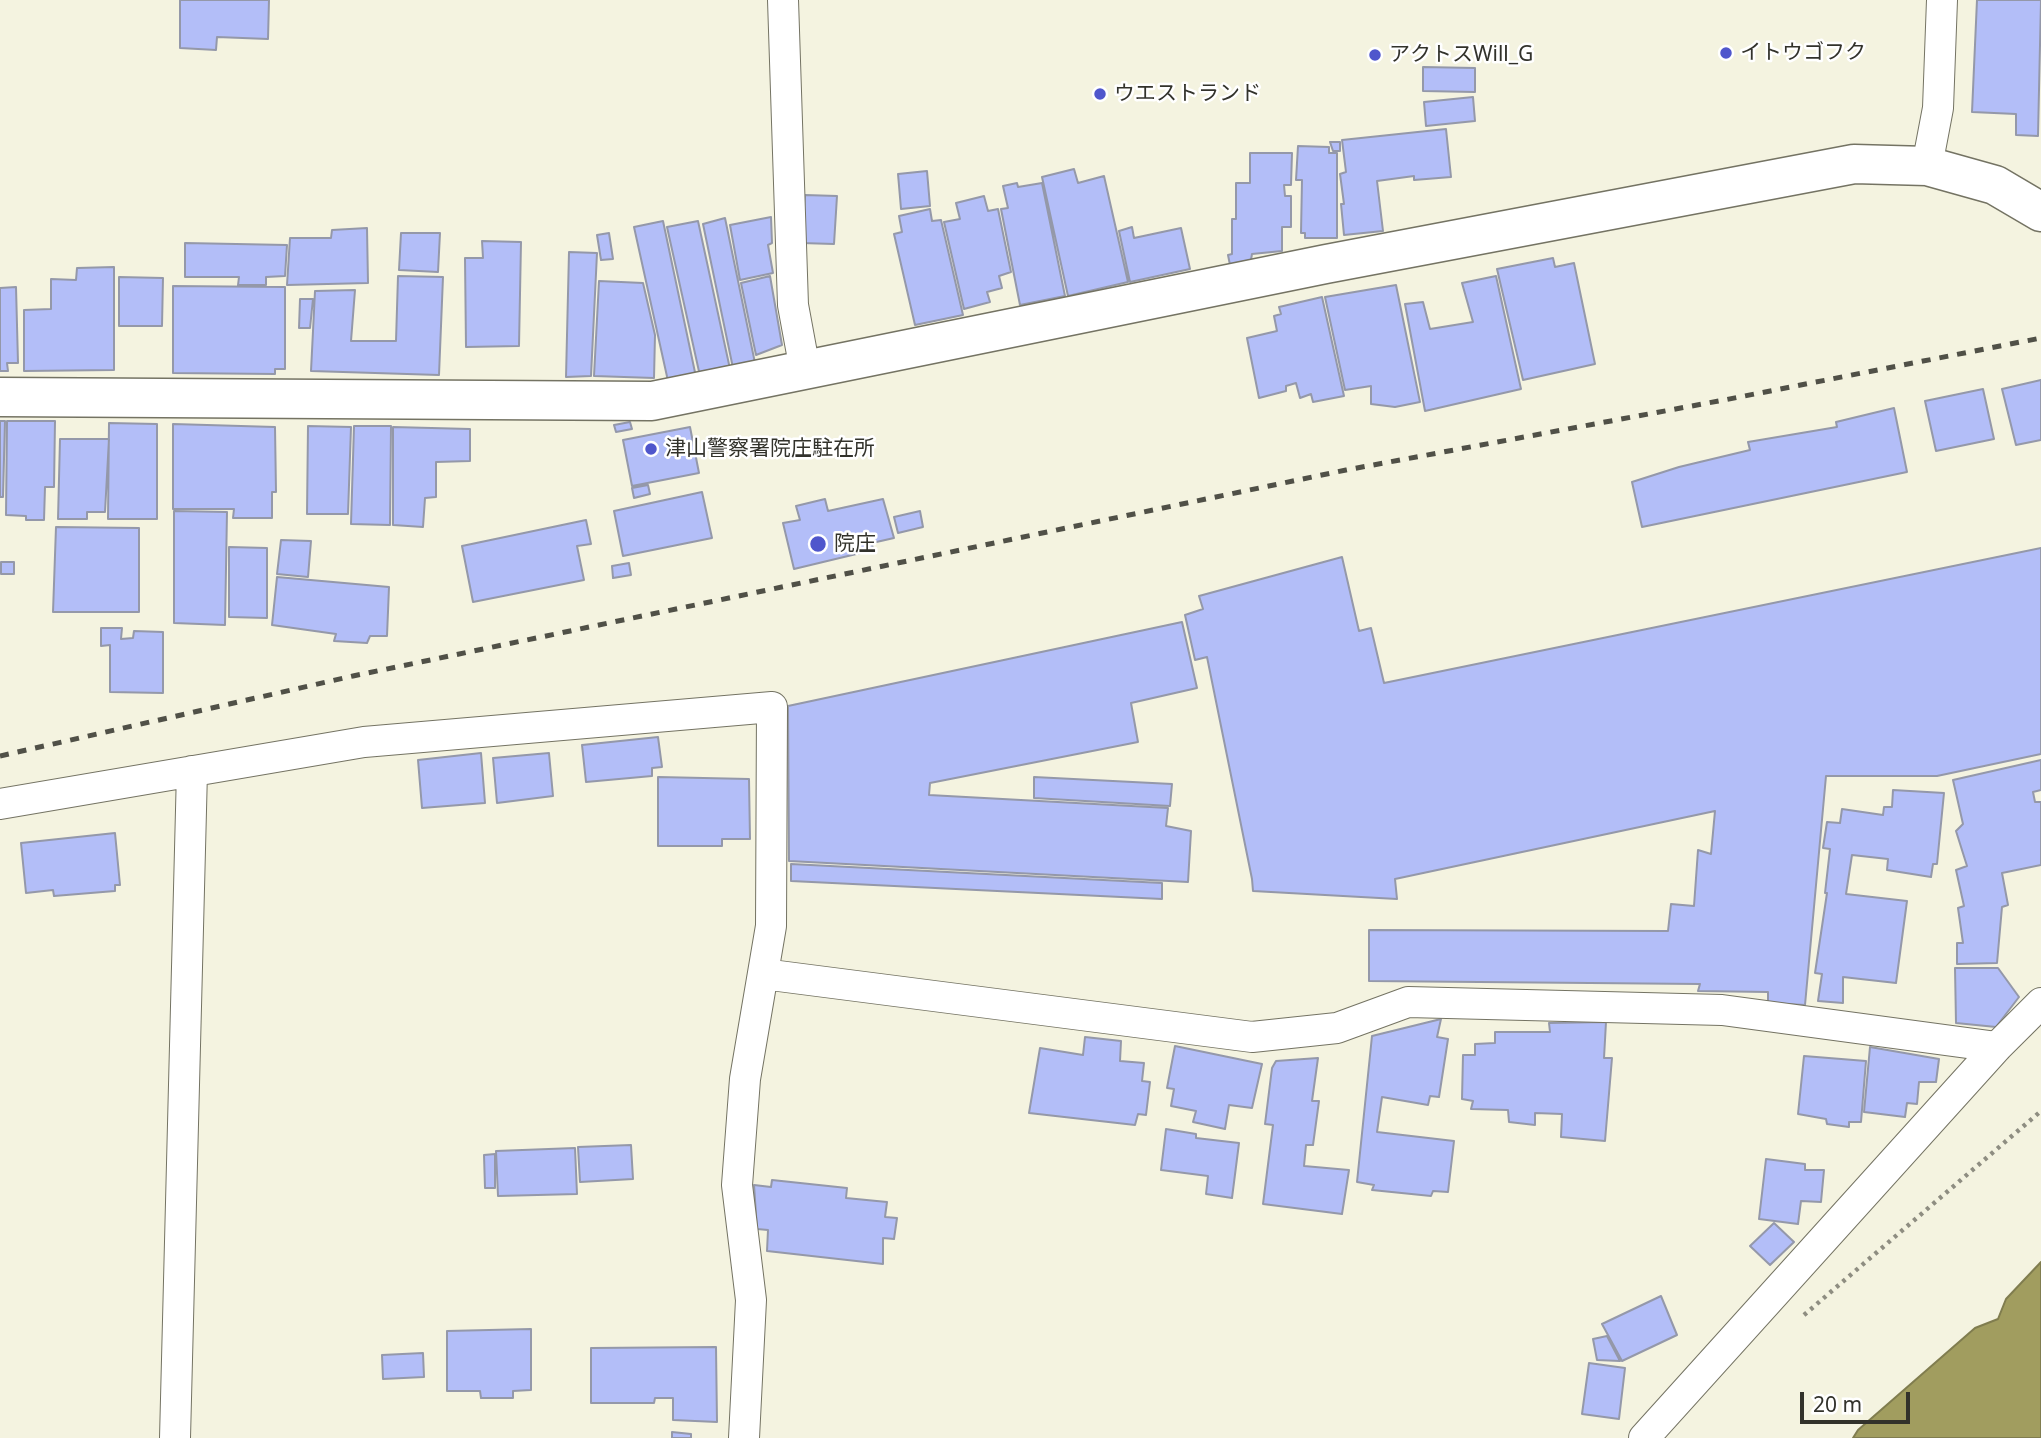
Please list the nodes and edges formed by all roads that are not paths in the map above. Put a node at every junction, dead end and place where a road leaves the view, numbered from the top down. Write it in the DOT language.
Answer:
graph roads {
  1 [pos="783,0"];
  2 [pos="1941,0"];
  3 [pos="1927,166"];
  4 [pos="2041,212"];
  5 [pos="805,370"];
  6 [pos="0,397"];
  7 [pos="192,771"];
  8 [pos="0,804"];
  9 [pos="763,974"];
  10 [pos="2041,1003"];
  11 [pos="1997,1047"];
  12 [pos="175,1438"];
  13 [pos="744,1438"];
  14 [pos="1644,1438"];
  1 -- 5 [label="street"];
  2 -- 3 [label="street"];
  3 -- 4 [label="street"];
  3 -- 5 [label="street"];
  5 -- 6 [label="street"];
  7 -- 8 [label="street"];
  7 -- 9 [label="street"];
  7 -- 12 [label="street"];
  9 -- 11 [label="street"];
  9 -- 13 [label="street"];
  10 -- 11 [label="street"];
  11 -- 14 [label="street"];
}
